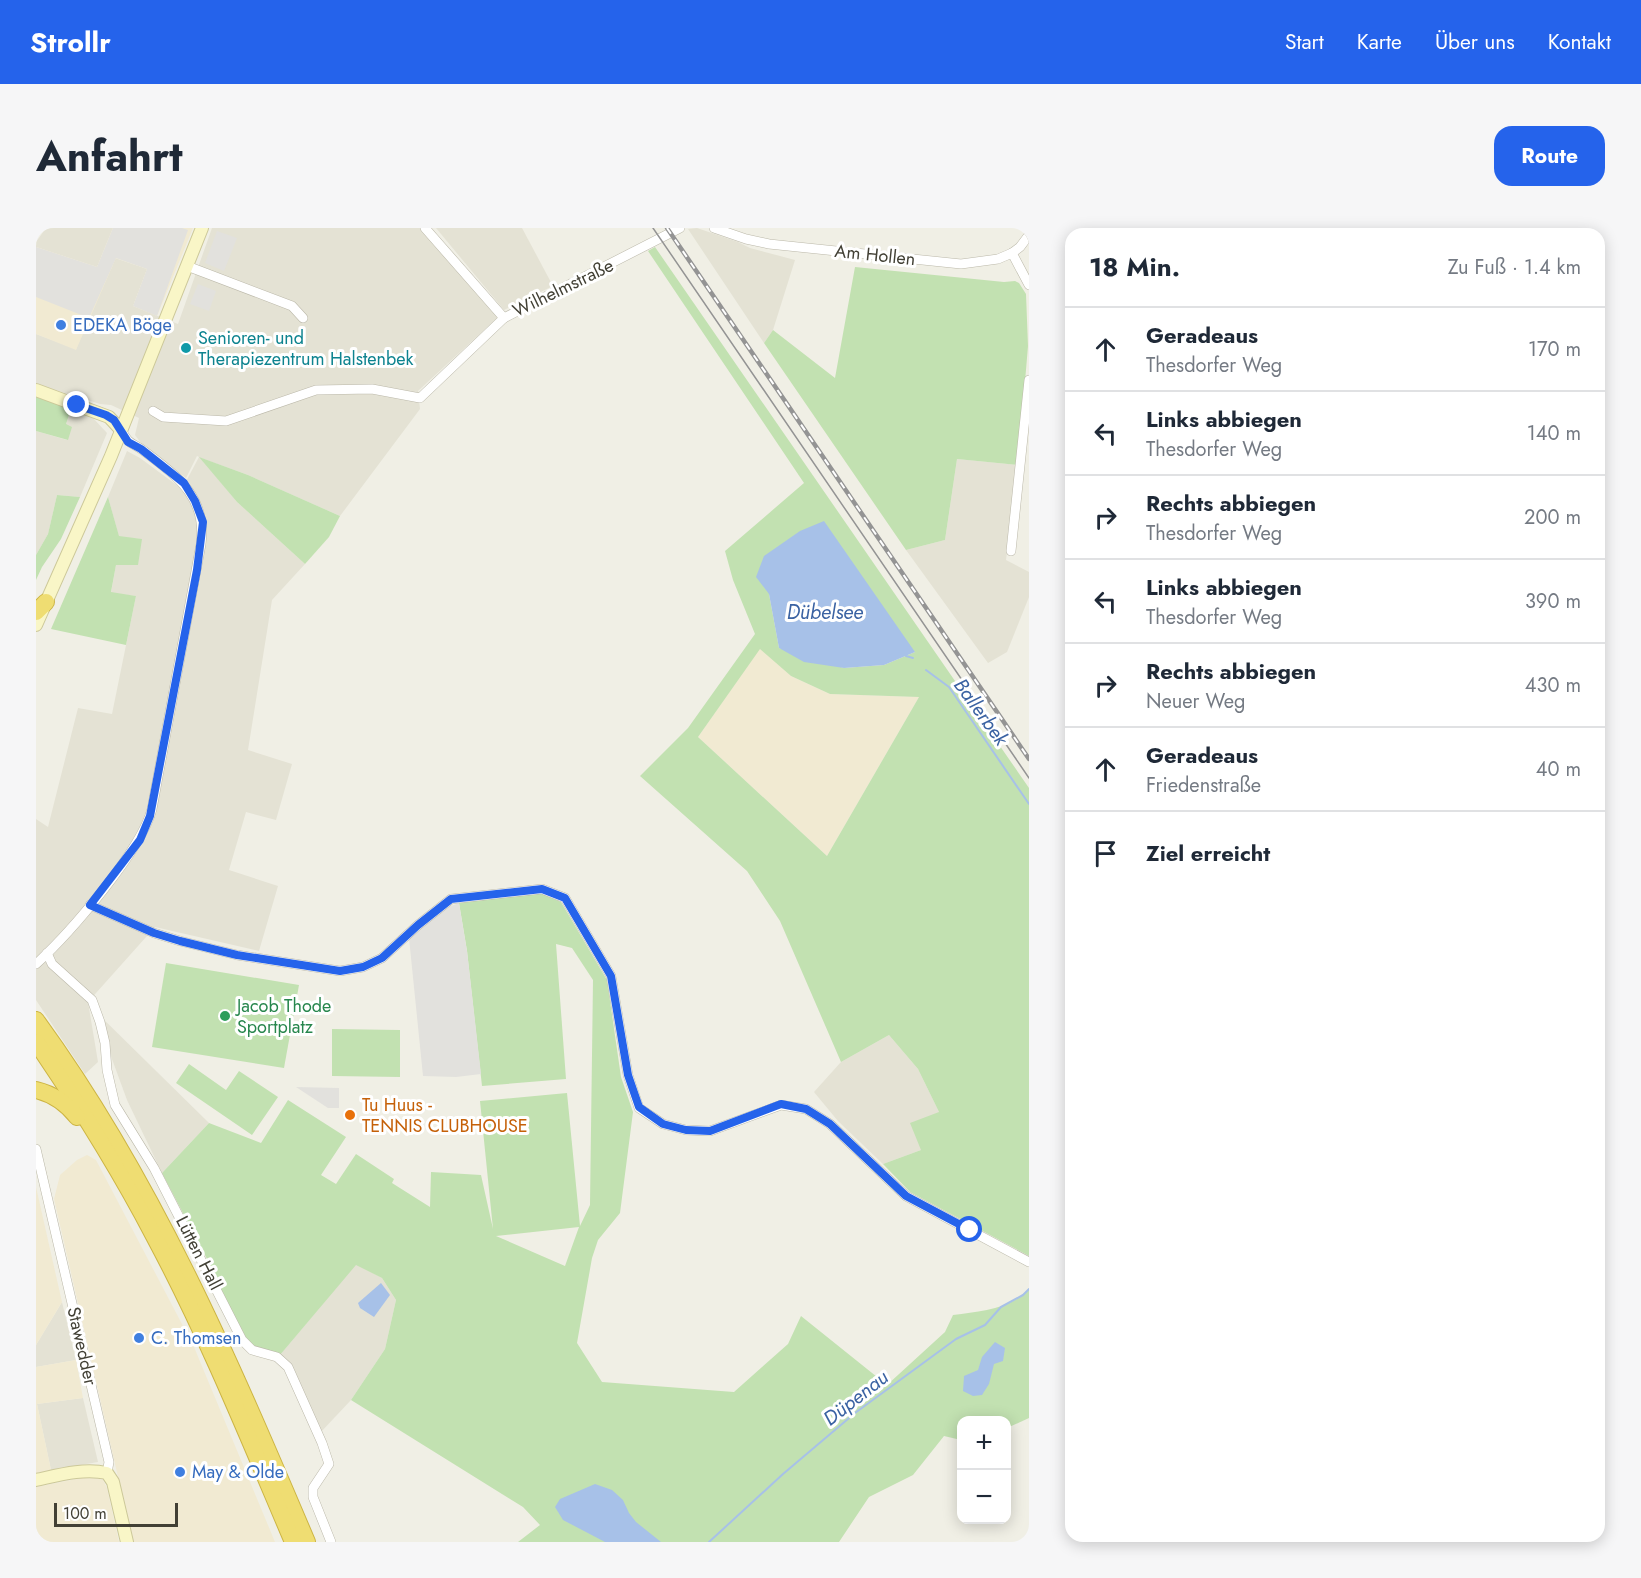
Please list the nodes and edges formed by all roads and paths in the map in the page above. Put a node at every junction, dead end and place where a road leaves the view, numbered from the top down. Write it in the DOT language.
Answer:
graph roads {
  1 [pos="202,228"];
  2 [pos="425,228"];
  3 [pos="680,228"];
  4 [pos="714,228"];
  5 [pos="1028,234"];
  6 [pos="1012,253"];
  7 [pos="187,266"];
  8 [pos="1029,285"];
  9 [pos="303,318"];
  10 [pos="504,318"];
  11 [pos="1029,380"];
  12 [pos="36,390"];
  13 [pos="153,411"];
  14 [pos="121,430"];
  15 [pos="1011,551"];
  16 [pos="41,607"];
  17 [pos="36,626"];
  18 [pos="90,905"];
  19 [pos="47,953"];
  20 [pos="36,963"];
  21 [pos="36,1020"];
  22 [pos="36,1042"];
  23 [pos="36,1090"];
  24 [pos="36,1149"];
  25 [pos="121,1176"];
  26 [pos="1029,1263"];
  27 [pos="107,1473"];
  28 [pos="36,1480"];
  29 [pos="127,1542"];
  30 [pos="293,1542"];
  31 [pos="307,1542"];
  32 [pos="331,1542"];
  1 -- 7 [label="main road"];
  2 -- 10 [label="street"];
  3 -- 10 [label="street, Wilhelmstraße"];
  4 -- 6 [label="street, Am Hollen"];
  5 -- 6 [label="street"];
  6 -- 8 [label="street"];
  7 -- 9 [label="street"];
  7 -- 14 [label="main road"];
  10 -- 13 [label="street, Wilhelmstraße"];
  11 -- 15 [label="street"];
  12 -- 14 [label="main road"];
  14 -- 16 [label="main road"];
  14 -- 18 [label="street"];
  16 -- 17 [label="main road"];
  18 -- 19 [label="street"];
  18 -- 26 [label="street"];
  19 -- 20 [label="street"];
  19 -- 32 [label="street, Lütten Hall"];
  21 -- 31 [label="highway"];
  22 -- 25 [label="highway"];
  23 -- 25 [label="highway"];
  24 -- 27 [label="street, Stawedder"];
  25 -- 30 [label="highway"];
  27 -- 28 [label="main road"];
  27 -- 29 [label="main road, Stawedder"];
}
